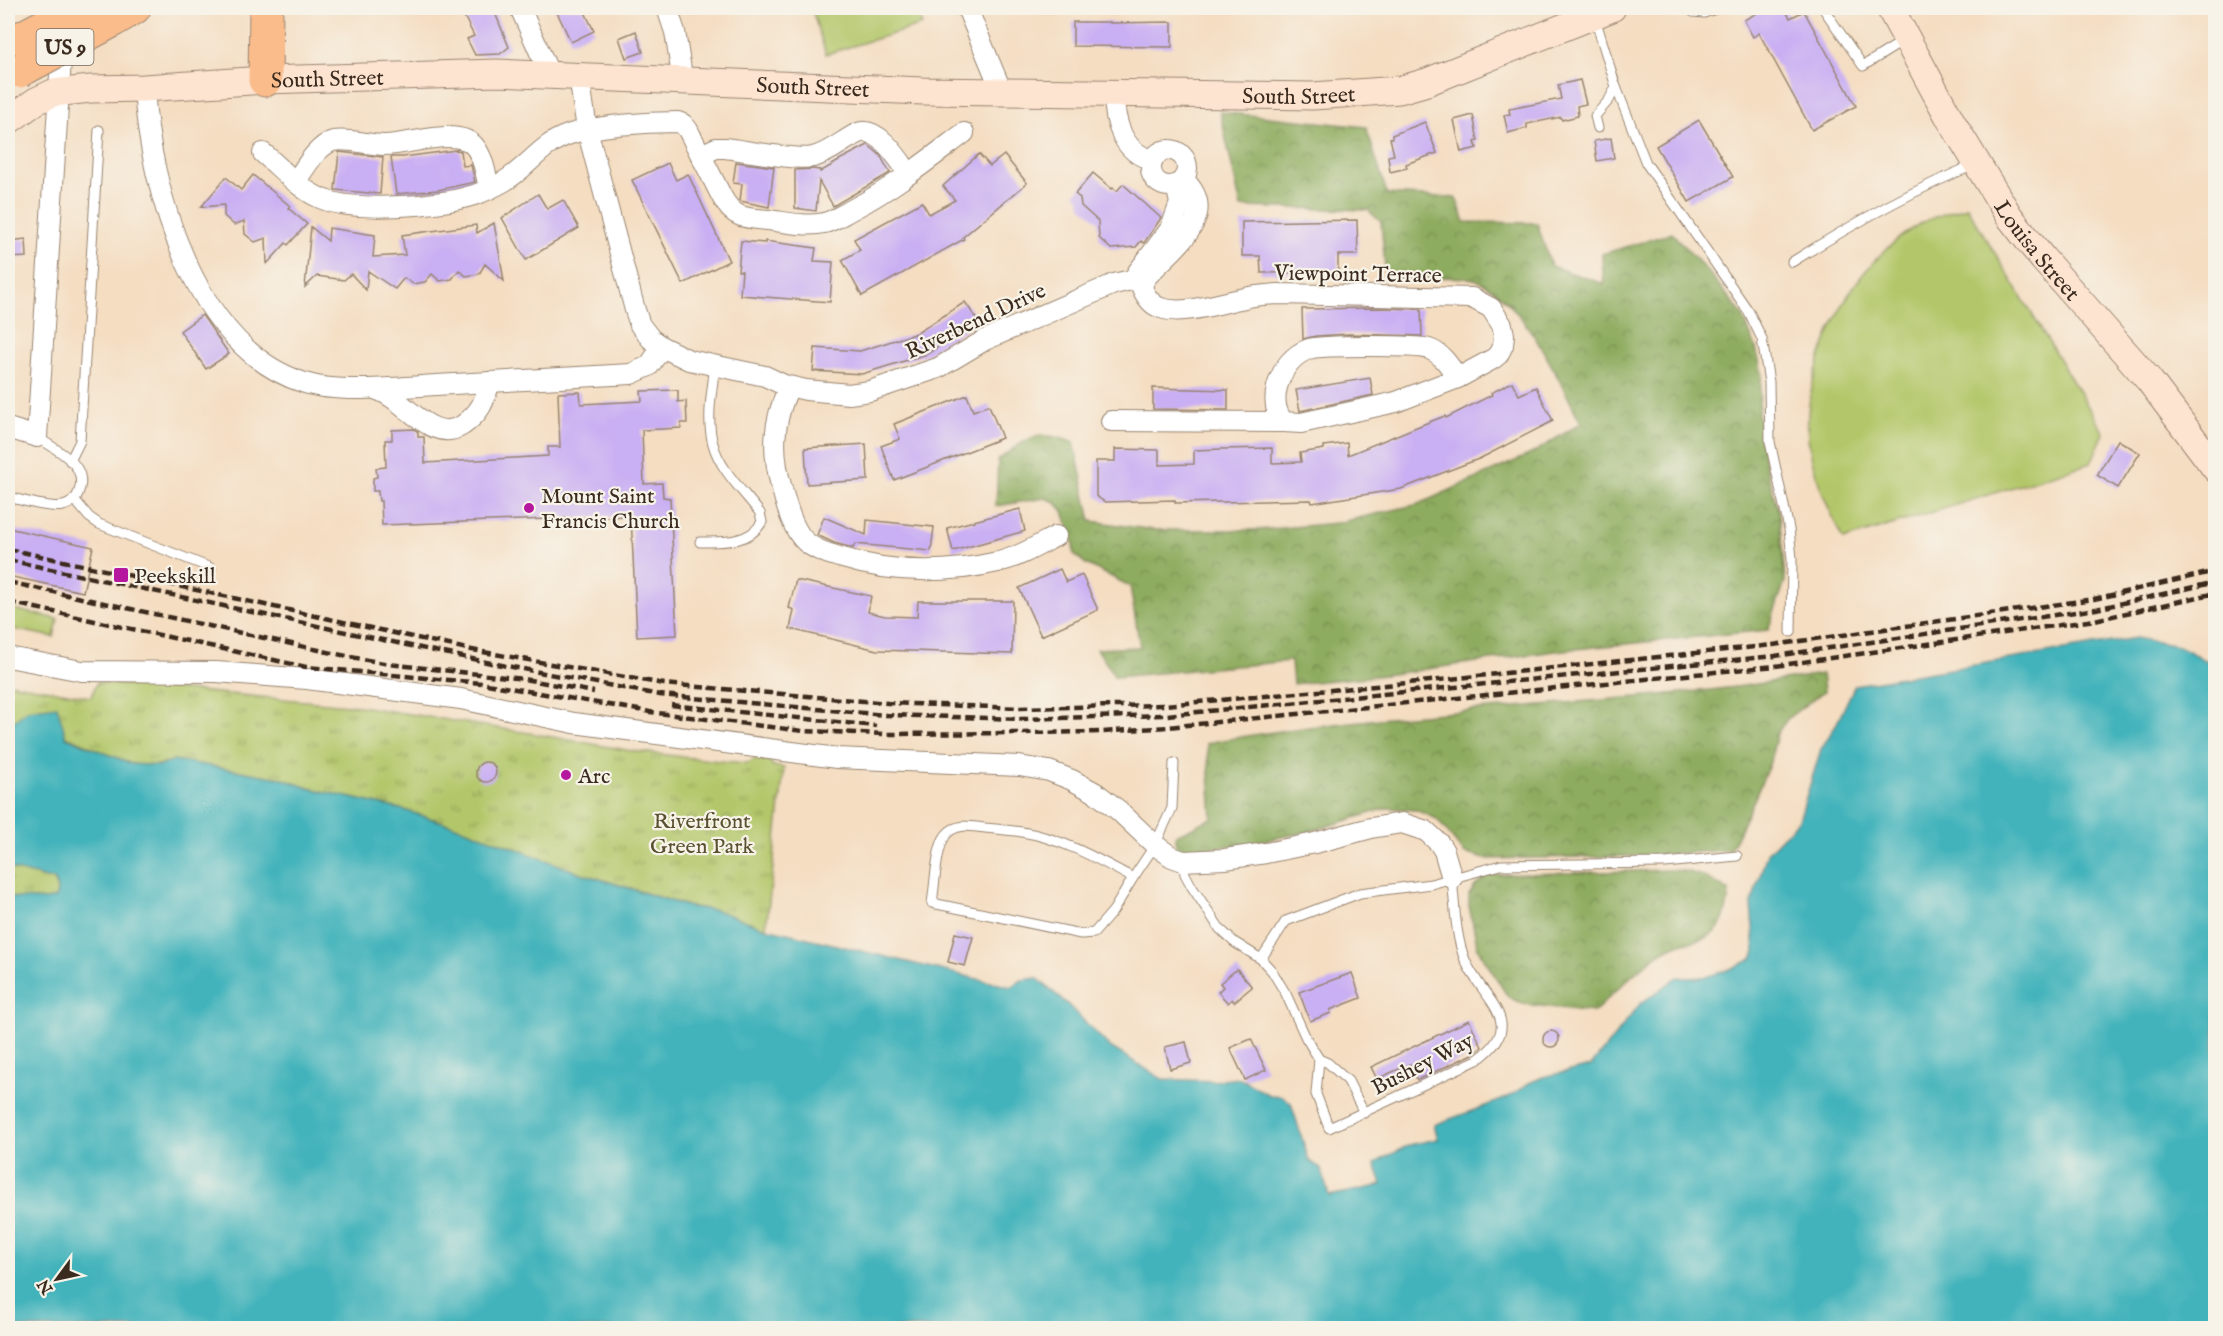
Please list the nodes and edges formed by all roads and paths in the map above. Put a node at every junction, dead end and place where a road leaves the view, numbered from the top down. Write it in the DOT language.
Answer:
graph roads {
  1 [pos="64,8"];
  2 [pos="77,8"];
  3 [pos="266,8"];
  4 [pos="520,8"];
  5 [pos="667,8"];
  6 [pos="967,8"];
  7 [pos="1688,8"];
  8 [pos="1718,8"];
  9 [pos="1823,8"];
  10 [pos="1890,8"];
  11 [pos="1604,12"];
  12 [pos="122,15"];
  13 [pos="1907,39"];
  14 [pos="14,47"];
  15 [pos="550,75"];
  16 [pos="579,76"];
  17 [pos="265,80"];
  18 [pos="683,82"];
  19 [pos="1616,87"];
  20 [pos="144,88"];
  21 [pos="58,92"];
  22 [pos="1002,92"];
  23 [pos="1113,93"];
  24 [pos="8,121"];
  25 [pos="1598,128"];
  26 [pos="587,129"];
  27 [pos="99,130"];
  28 [pos="964,133"];
  29 [pos="263,153"];
  30 [pos="701,155"];
  31 [pos="1153,160"];
  32 [pos="1977,164"];
  33 [pos="909,174"];
  34 [pos="296,181"];
  35 [pos="1180,182"];
  36 [pos="489,189"];
  37 [pos="1792,262"];
  38 [pos="1138,280"];
  39 [pos="662,347"];
  40 [pos="716,365"];
  41 [pos="1458,378"];
  42 [pos="490,382"];
  43 [pos="789,387"];
  44 [pos="371,389"];
  45 [pos="1111,422"];
  46 [pos="1284,422"];
  47 [pos="8,428"];
  48 [pos="37,437"];
  49 [pos="70,461"];
  50 [pos="2216,469"];
  51 [pos="8,497"];
  52 [pos="74,499"];
  53 [pos="1056,536"];
  54 [pos="700,542"];
  55 [pos="211,568"];
  56 [pos="1791,632"];
  57 [pos="8,657"];
  58 [pos="1174,763"];
  59 [pos="1155,845"];
  60 [pos="1737,856"];
  61 [pos="1183,861"];
  62 [pos="1133,878"];
  63 [pos="1452,878"];
  64 [pos="1261,959"];
  65 [pos="1319,1059"];
  66 [pos="1364,1113"];
  1 -- 21 [label="street"];
  2 -- 14 [label="highway, bridge"];
  3 -- 17 [label="highway"];
  4 -- 15 [label="street"];
  5 -- 18 [label="street"];
  6 -- 22 [label="street"];
  7 -- 8 [label="lane"];
  9 -- 13 [label="lane"];
  10 -- 13 [label="street, Louisa Street"];
  11 -- 19 [label="lane"];
  11 -- 23 [label="street, South Street"];
  12 -- 14 [label="highway, US 9, bridge"];
  13 -- 32 [label="street, Louisa Street"];
  15 -- 16 [label="street, South Street"];
  15 -- 17 [label="street, South Street"];
  16 -- 18 [label="street, South Street"];
  16 -- 26 [label="street, Riverbend Drive"];
  17 -- 20 [label="street, South Street"];
  18 -- 22 [label="street, South Street"];
  19 -- 25 [label="lane"];
  19 -- 56 [label="lane"];
  20 -- 21 [label="street, South Street"];
  20 -- 44 [label="street"];
  21 -- 24 [label="street, South Street"];
  21 -- 48 [label="street"];
  22 -- 23 [label="street, South Street"];
  23 -- 31 [label="street"];
  26 -- 30 [label="street"];
  26 -- 36 [label="street"];
  26 -- 39 [label="street, Riverbend Drive"];
  27 -- 49 [label="lane"];
  28 -- 33 [label="street"];
  29 -- 34 [label="street"];
  30 -- 33 [label="street"];
  30 -- 33 [label="street"];
  31 -- 35 [label="street"];
  31 -- 35 [label="street"];
  32 -- 37 [label="lane"];
  32 -- 50 [label="street, Louisa Street"];
  34 -- 36 [label="street"];
  34 -- 36 [label="street"];
  35 -- 38 [label="street"];
  38 -- 41 [label="street, Viewpoint Terrace"];
  38 -- 43 [label="street, Riverbend Drive"];
  39 -- 40 [label="street, Riverbend Drive"];
  39 -- 42 [label="street"];
  40 -- 43 [label="street, Riverbend Drive"];
  40 -- 54 [label="lane"];
  41 -- 46 [label="street, Viewpoint Terrace"];
  41 -- 46 [label="street"];
  42 -- 44 [label="street"];
  42 -- 44 [label="street"];
  43 -- 53 [label="street"];
  45 -- 46 [label="street, Viewpoint Terrace"];
  47 -- 48 [label="street"];
  48 -- 49 [label="lane"];
  49 -- 52 [label="lane"];
  51 -- 52 [label="lane"];
  52 -- 55 [label="lane"];
  57 -- 59 [label="street"];
  58 -- 59 [label="lane"];
  59 -- 61 [label="street"];
  59 -- 62 [label="lane"];
  60 -- 63 [label="lane"];
  61 -- 63 [label="street"];
  61 -- 64 [label="lane, Bushey Way"];
  62 -- 62 [label="lane"];
  63 -- 64 [label="lane"];
  63 -- 66 [label="lane, Bushey Way"];
  64 -- 65 [label="lane, Bushey Way"];
  65 -- 66 [label="lane, Bushey Way"];
  65 -- 66 [label="lane, Bushey Way"];
}
